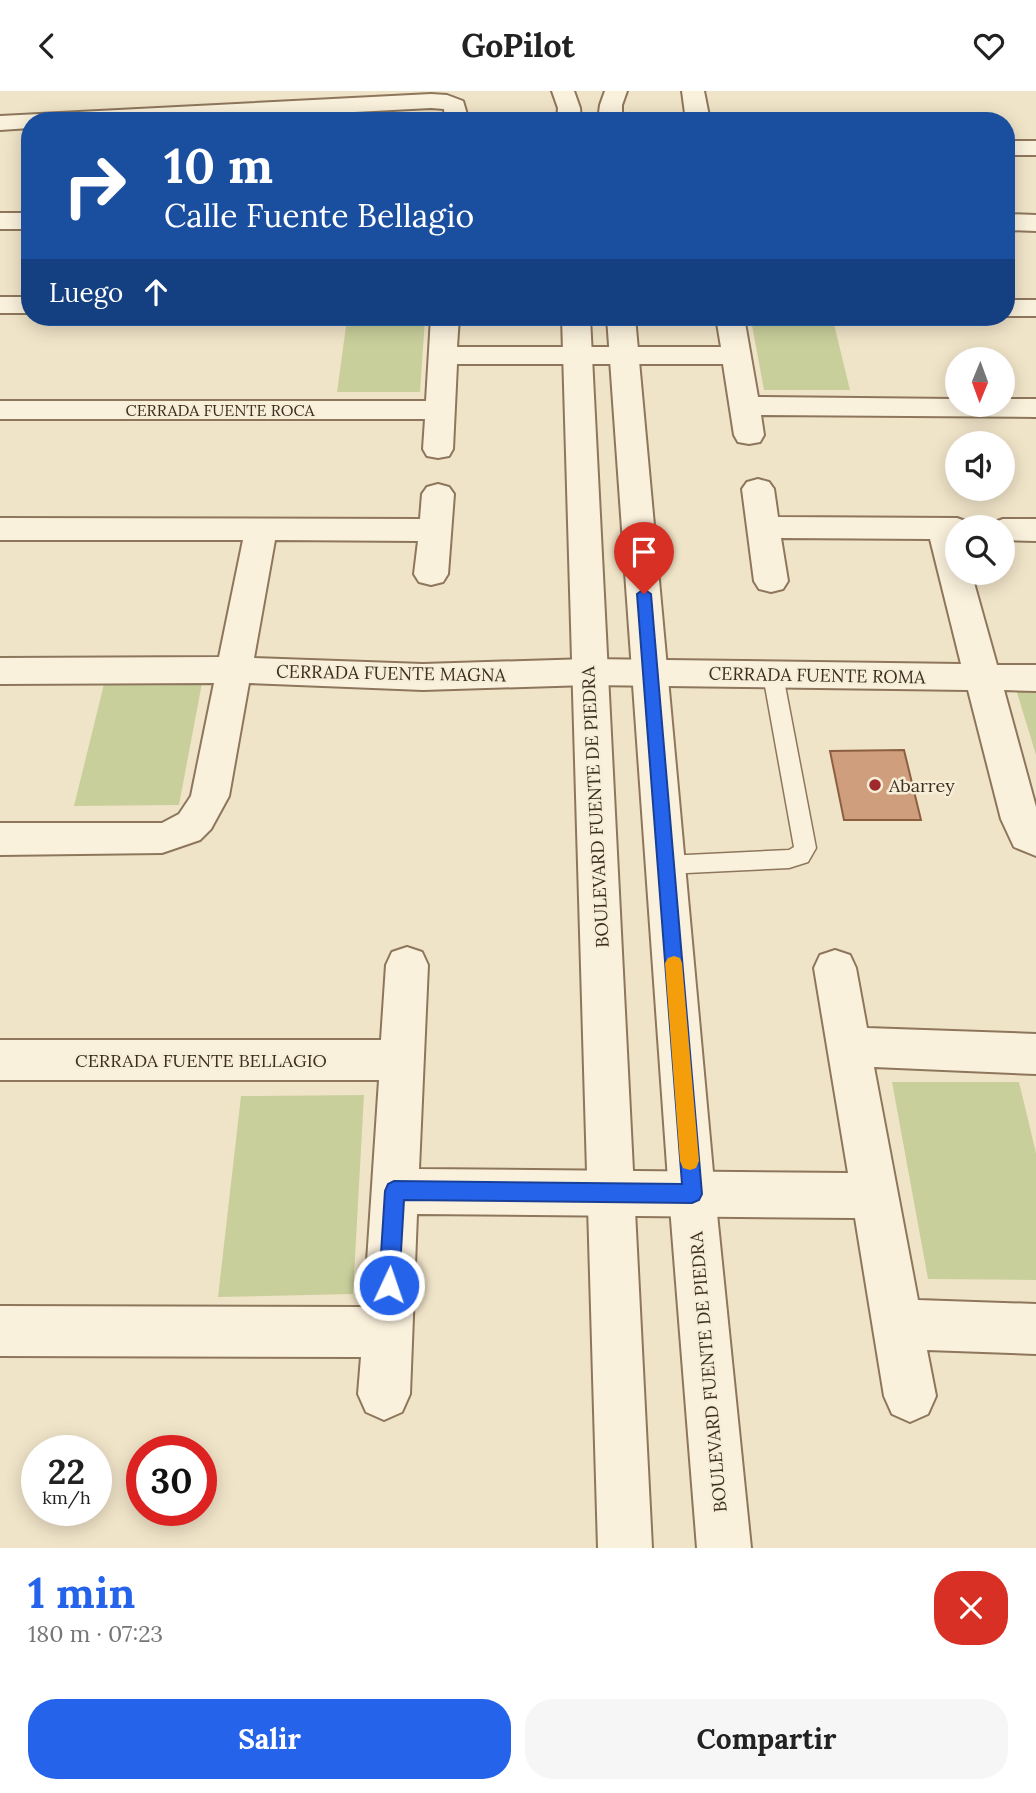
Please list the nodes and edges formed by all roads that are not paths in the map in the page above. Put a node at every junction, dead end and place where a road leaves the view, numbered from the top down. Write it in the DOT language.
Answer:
graph roads {
  1 [pos="563,91"];
  2 [pos="616,91"];
  3 [pos="693,91"];
  4 [pos="216,112"];
  5 [pos="456,112"];
  6 [pos="569,112"];
  7 [pos="611,112"];
  8 [pos="696,112"];
  9 [pos="21,122"];
  10 [pos="0,123"];
  11 [pos="1015,148"];
  12 [pos="1036,148"];
  13 [pos="0,221"];
  14 [pos="21,221"];
  15 [pos="1015,222"];
  16 [pos="1036,223"];
  17 [pos="0,305"];
  18 [pos="21,305"];
  19 [pos="1015,308"];
  20 [pos="1036,308"];
  21 [pos="445,326"];
  22 [pos="731,326"];
  23 [pos="577,336"];
  24 [pos="623,336"];
  25 [pos="443,355"];
  26 [pos="736,356"];
  27 [pos="744,406"];
  28 [pos="1036,408"];
  29 [pos="0,410"];
  30 [pos="441,410"];
  31 [pos="749,435"];
  32 [pos="438,449"];
  33 [pos="758,489"];
  34 [pos="438,494"];
  35 [pos="764,527"];
  36 [pos="0,529"];
  37 [pos="261,529"];
  38 [pos="945,529"];
  39 [pos="434,530"];
  40 [pos="1015,530"];
  41 [pos="1036,530"];
  42 [pos="431,574"];
  43 [pos="771,581"];
  44 [pos="962,585"];
  45 [pos="235,670"];
  46 [pos="0,671"];
  47 [pos="588,672"];
  48 [pos="651,673"];
  49 [pos="773,675"];
  50 [pos="982,678"];
  51 [pos="1036,678"];
  52 [pos="0,839"];
  53 [pos="1036,840"];
  54 [pos="666,865"];
  55 [pos="407,965"];
  56 [pos="835,968"];
  57 [pos="848,1047"];
  58 [pos="1036,1054"];
  59 [pos="0,1060"];
  60 [pos="401,1060"];
  61 [pos="394,1191"];
  62 [pos="612,1194"];
  63 [pos="692,1194"];
  64 [pos="876,1196"];
  65 [pos="898,1324"];
  66 [pos="1036,1329"];
  67 [pos="0,1331"];
  68 [pos="386,1332"];
  69 [pos="384,1394"];
  70 [pos="910,1396"];
  71 [pos="625,1548"];
  72 [pos="724,1548"];
  1 -- 6 [label="street"];
  2 -- 7 [label="street"];
  3 -- 8 [label="street"];
  4 -- 5 [label="street"];
  9 -- 10 [label="street"];
  11 -- 12 [label="street"];
  13 -- 14 [label="street"];
  15 -- 16 [label="street"];
  17 -- 18 [label="street"];
  19 -- 20 [label="street"];
  21 -- 25 [label="street"];
  22 -- 26 [label="street"];
  23 -- 24 [label="street"];
  23 -- 25 [label="street"];
  23 -- 47 [label="street, BOULEVARD FUENTE DE PIEDRA"];
  24 -- 26 [label="street"];
  24 -- 48 [label="street, BOULEVARD FUENTE DE PIEDRA"];
  25 -- 30 [label="street"];
  26 -- 27 [label="street"];
  27 -- 28 [label="street"];
  27 -- 31 [label="street"];
  29 -- 30 [label="street, CERRADA FUENTE ROCA"];
  30 -- 32 [label="street"];
  33 -- 35 [label="street"];
  34 -- 39 [label="street"];
  35 -- 38 [label="street"];
  35 -- 43 [label="street"];
  36 -- 37 [label="street"];
  37 -- 39 [label="street"];
  37 -- 45 [label="street"];
  39 -- 42 [label="street"];
  40 -- 41 [label="street"];
  44 -- 50 [label="street"];
  45 -- 46 [label="street, CERRADA FUENTE MAGNA"];
  45 -- 47 [label="street, CERRADA FUENTE MAGNA"];
  45 -- 52 [label="street"];
  47 -- 48 [label="street, CERRADA FUENTE MAGNA"];
  47 -- 62 [label="street, BOULEVARD FUENTE DE PIEDRA"];
  48 -- 49 [label="street, CERRADA FUENTE ROMA"];
  48 -- 54 [label="street, BOULEVARD FUENTE DE PIEDRA"];
  49 -- 50 [label="street, CERRADA FUENTE ROMA"];
  49 -- 54 [label="lane"];
  50 -- 51 [label="street, CERRADA FUENTE ROMA"];
  50 -- 53 [label="street"];
  54 -- 63 [label="street, BOULEVARD FUENTE DE PIEDRA"];
  55 -- 60 [label="street"];
  56 -- 57 [label="street"];
  57 -- 58 [label="street"];
  57 -- 64 [label="street"];
  59 -- 60 [label="street, CERRADA FUENTE BELLAGIO"];
  60 -- 61 [label="street"];
  61 -- 62 [label="street"];
  61 -- 68 [label="street"];
  62 -- 63 [label="street"];
  62 -- 71 [label="street, BOULEVARD FUENTE DE PIEDRA"];
  63 -- 64 [label="street"];
  63 -- 72 [label="street, BOULEVARD FUENTE DE PIEDRA"];
  64 -- 65 [label="street"];
  65 -- 66 [label="street"];
  65 -- 70 [label="street"];
  67 -- 68 [label="street"];
  68 -- 69 [label="street"];
}
